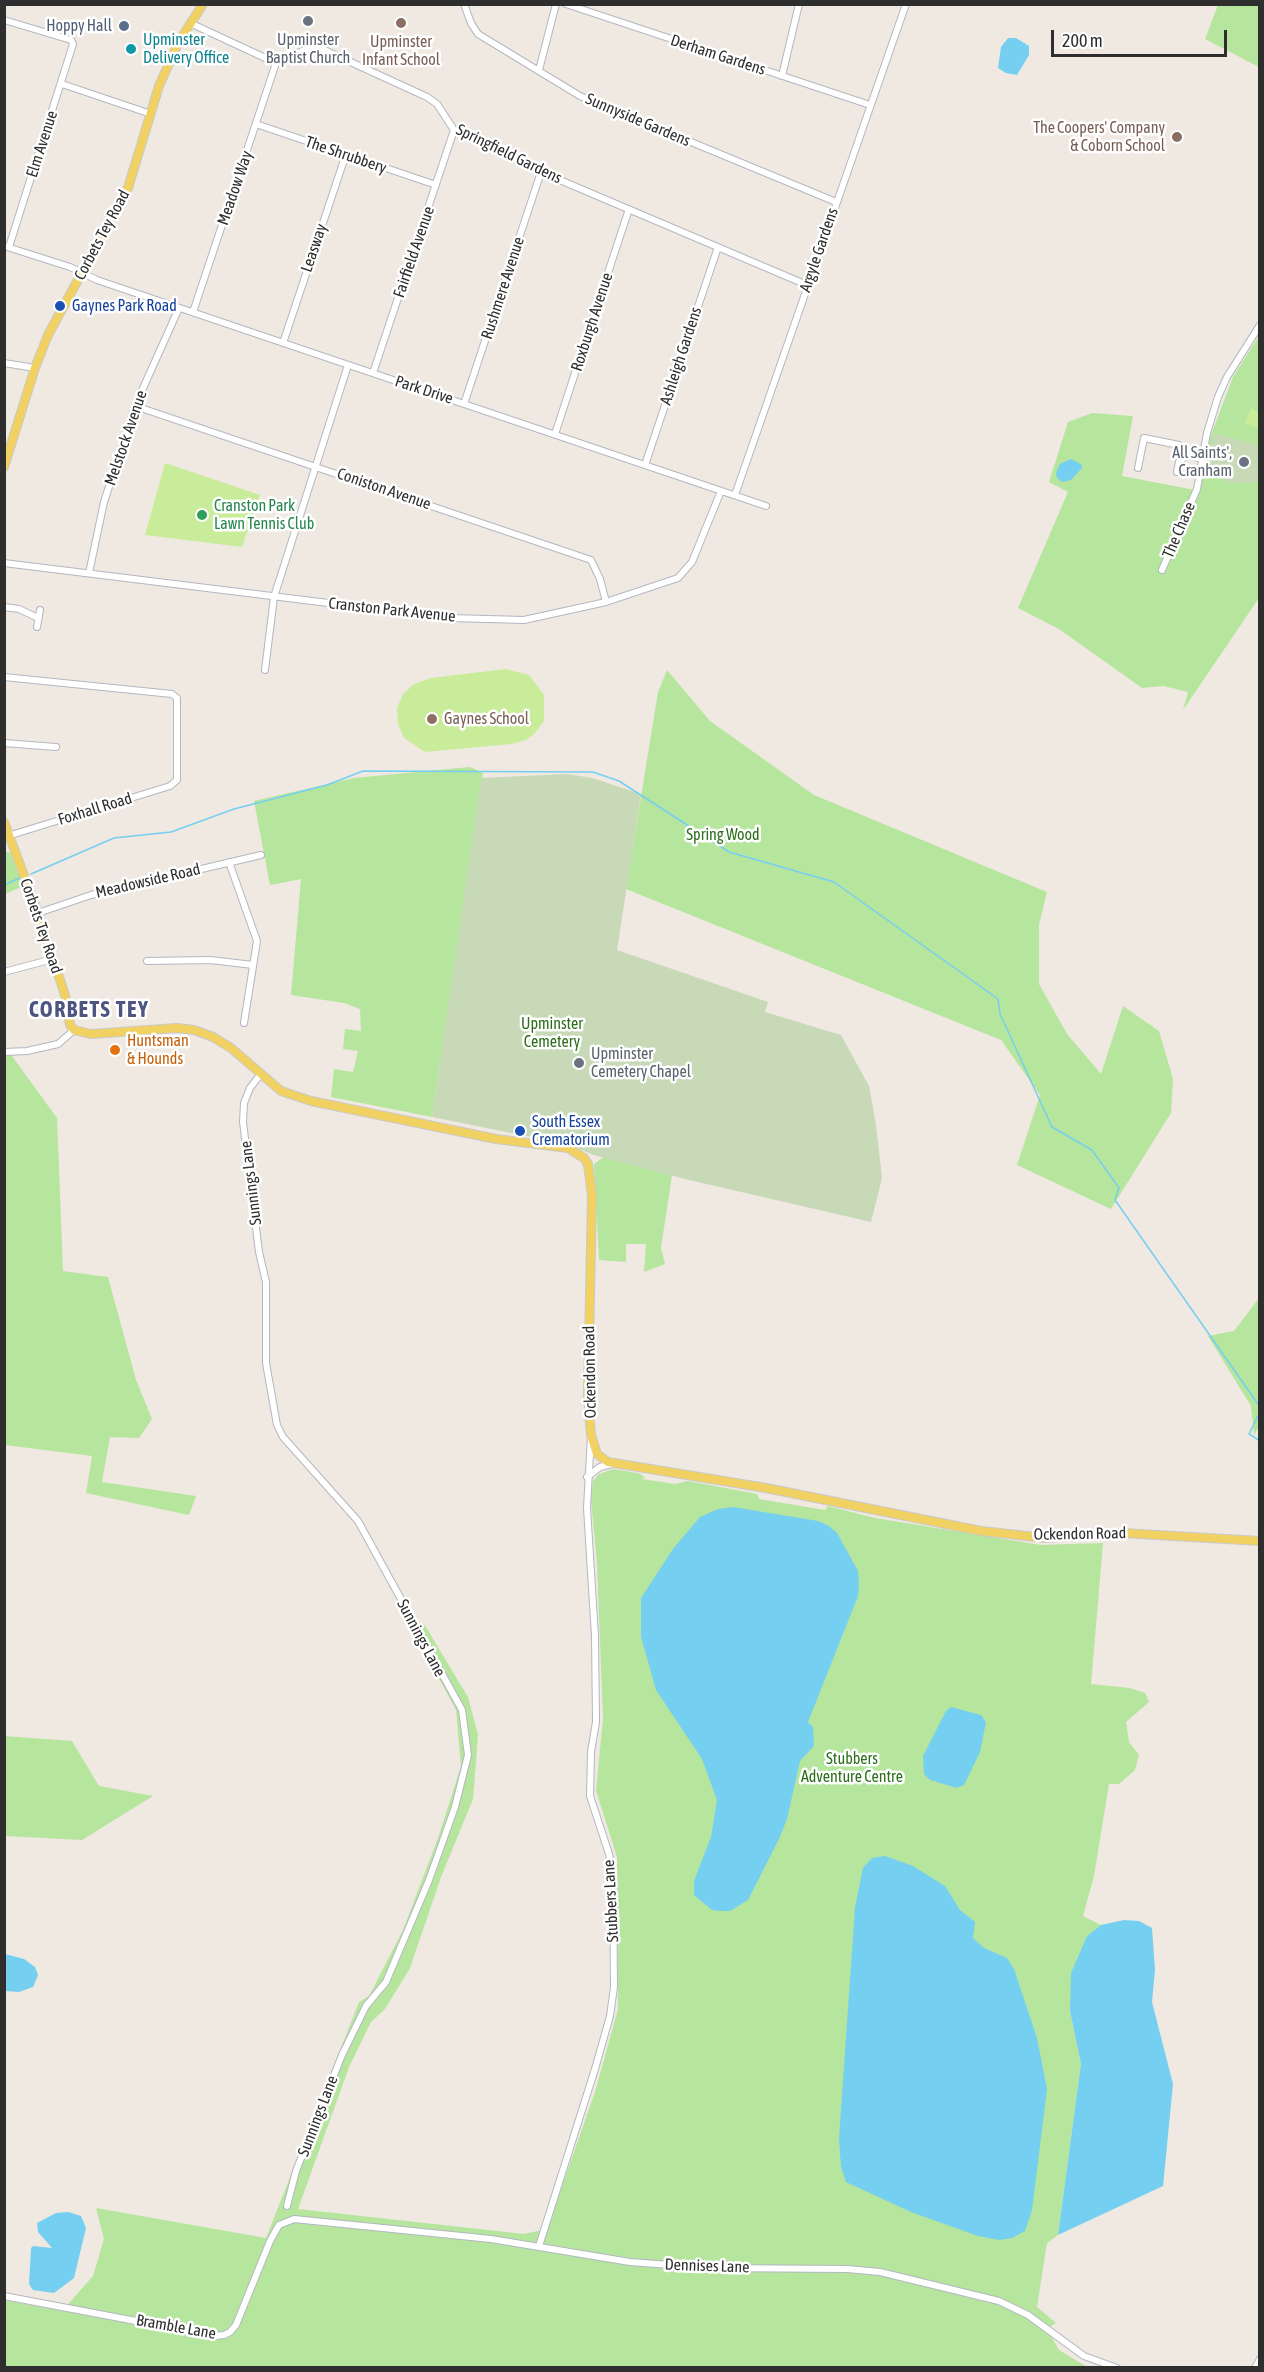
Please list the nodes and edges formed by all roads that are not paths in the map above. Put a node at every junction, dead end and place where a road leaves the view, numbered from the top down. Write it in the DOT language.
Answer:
graph roads {
  1 [pos="203,4"];
  2 [pos="464,4"];
  3 [pos="556,4"];
  4 [pos="566,4"];
  5 [pos="799,4"];
  6 [pos="906,4"];
  7 [pos="4,20"];
  8 [pos="190,23"];
  9 [pos="276,63"];
  10 [pos="539,70"];
  11 [pos="782,76"];
  12 [pos="62,84"];
  13 [pos="870,105"];
  14 [pos="151,114"];
  15 [pos="256,124"];
  16 [pos="454,130"];
  17 [pos="346,154"];
  18 [pos="542,171"];
  19 [pos="436,185"];
  20 [pos="836,202"];
  21 [pos="629,209"];
  22 [pos="7,247"];
  23 [pos="718,247"];
  24 [pos="82,273"];
  25 [pos="807,285"];
  26 [pos="179,308"];
  27 [pos="193,312"];
  28 [pos="1260,325"];
  29 [pos="282,343"];
  30 [pos="4,363"];
  31 [pos="348,365"];
  32 [pos="35,368"];
  33 [pos="373,373"];
  34 [pos="464,404"];
  35 [pos="135,406"];
  36 [pos="555,434"];
  37 [pos="1187,455"];
  38 [pos="1202,459"];
  39 [pos="645,465"];
  40 [pos="316,466"];
  41 [pos="4,467"];
  42 [pos="1138,468"];
  43 [pos="1178,472"];
  44 [pos="721,491"];
  45 [pos="735,495"];
  46 [pos="766,506"];
  47 [pos="4,563"];
  48 [pos="1162,570"];
  49 [pos="88,573"];
  50 [pos="274,597"];
  51 [pos="606,602"];
  52 [pos="4,607"];
  53 [pos="40,610"];
  54 [pos="38,618"];
  55 [pos="37,627"];
  56 [pos="265,670"];
  57 [pos="4,678"];
  58 [pos="4,743"];
  59 [pos="56,747"];
  60 [pos="4,822"];
  61 [pos="11,835"];
  62 [pos="261,855"];
  63 [pos="229,862"];
  64 [pos="38,913"];
  65 [pos="53,959"];
  66 [pos="147,961"];
  67 [pos="253,965"];
  68 [pos="4,972"];
  69 [pos="244,1023"];
  70 [pos="74,1030"];
  71 [pos="4,1052"];
  72 [pos="260,1075"];
  73 [pos="591,1436"];
  74 [pos="612,1464"];
  75 [pos="587,1477"];
  76 [pos="1260,1541"];
  77 [pos="287,2206"];
  78 [pos="279,2225"];
  79 [pos="539,2246"];
  80 [pos="4,2296"];
  81 [pos="1260,2359"];
  82 [pos="1117,2367"];
  83 [pos="1255,2367"];
  1 -- 8 [label="main road, Corbets Tey Road"];
  2 -- 10 [label="street, Sunnyside Gardens"];
  3 -- 10 [label="street"];
  4 -- 11 [label="street, Derham Gardens"];
  5 -- 11 [label="street"];
  6 -- 13 [label="street, Argyle Gardens"];
  7 -- 12 [label="street, Elm Avenue"];
  8 -- 9 [label="street"];
  8 -- 14 [label="main road, Corbets Tey Road"];
  9 -- 15 [label="street, Meadow Way"];
  9 -- 16 [label="street, Springfield Gardens"];
  10 -- 20 [label="street, Sunnyside Gardens"];
  11 -- 13 [label="street, Derham Gardens"];
  12 -- 14 [label="street"];
  12 -- 22 [label="street, Elm Avenue"];
  13 -- 20 [label="street, Argyle Gardens"];
  14 -- 24 [label="main road, Corbets Tey Road"];
  15 -- 17 [label="street, The Shrubbery"];
  15 -- 27 [label="street, Meadow Way"];
  16 -- 18 [label="street, Springfield Gardens"];
  16 -- 19 [label="street, Fairfield Avenue"];
  17 -- 19 [label="street, The Shrubbery"];
  17 -- 29 [label="street, Leasway"];
  18 -- 21 [label="street, Springfield Gardens"];
  18 -- 34 [label="street, Rushmere Avenue"];
  19 -- 33 [label="street, Fairfield Avenue"];
  20 -- 25 [label="street, Argyle Gardens"];
  21 -- 23 [label="street, Springfield Gardens"];
  21 -- 36 [label="street, Roxburgh Avenue"];
  22 -- 24 [label="street"];
  23 -- 25 [label="street, Springfield Gardens"];
  23 -- 39 [label="street, Ashleigh Gardens"];
  24 -- 26 [label="street, Park Drive"];
  24 -- 32 [label="main road, Corbets Tey Road"];
  25 -- 45 [label="street, Argyle Gardens"];
  26 -- 27 [label="street, Park Drive"];
  26 -- 35 [label="street, Melstock Avenue"];
  27 -- 29 [label="street, Park Drive"];
  28 -- 38 [label="street, The Chase"];
  29 -- 31 [label="street, Park Drive"];
  30 -- 32 [label="street"];
  31 -- 33 [label="street, Park Drive"];
  31 -- 40 [label="street"];
  32 -- 41 [label="main road, Corbets Tey Road"];
  33 -- 34 [label="street, Park Drive"];
  34 -- 36 [label="street, Park Drive"];
  35 -- 40 [label="street, Coniston Avenue"];
  35 -- 49 [label="street, Melstock Avenue"];
  36 -- 39 [label="street, Park Drive"];
  37 -- 38 [label="street"];
  37 -- 42 [label="street"];
  37 -- 43 [label="street"];
  38 -- 48 [label="street, The Chase"];
  39 -- 44 [label="street, Park Drive"];
  40 -- 50 [label="street"];
  40 -- 51 [label="street, Coniston Avenue"];
  44 -- 45 [label="street, Park Drive"];
  44 -- 51 [label="street, Cranston Park Avenue"];
  45 -- 46 [label="street, Park Drive"];
  47 -- 49 [label="street, Cranston Park Avenue"];
  49 -- 50 [label="street, Cranston Park Avenue"];
  50 -- 51 [label="street, Cranston Park Avenue"];
  50 -- 56 [label="street"];
  52 -- 54 [label="street"];
  53 -- 54 [label="street"];
  54 -- 55 [label="street"];
  57 -- 61 [label="street, Foxhall Road"];
  58 -- 59 [label="street"];
  60 -- 61 [label="main road, Corbets Tey Road"];
  61 -- 64 [label="main road, Corbets Tey Road"];
  62 -- 63 [label="street, Meadowside Road"];
  63 -- 64 [label="street, Meadowside Road"];
  63 -- 67 [label="street"];
  64 -- 65 [label="main road, Corbets Tey Road"];
  65 -- 68 [label="street"];
  65 -- 70 [label="main road, Corbets Tey Road"];
  66 -- 67 [label="street"];
  67 -- 69 [label="street"];
  70 -- 71 [label="street"];
  70 -- 72 [label="main road, Ockendon Road"];
  72 -- 73 [label="main road, Ockendon Road"];
  72 -- 77 [label="street, Sunnings Lane"];
  73 -- 74 [label="main road, Ockendon Road"];
  73 -- 75 [label="street, Stubbers Lane"];
  74 -- 75 [label="street"];
  74 -- 76 [label="main road, Ockendon Road"];
  75 -- 79 [label="street, Stubbers Lane"];
  78 -- 79 [label="street, Dennises Lane"];
  78 -- 80 [label="street, Bramble Lane"];
  79 -- 82 [label="street, Dennises Lane"];
  81 -- 83 [label="street"];
}
